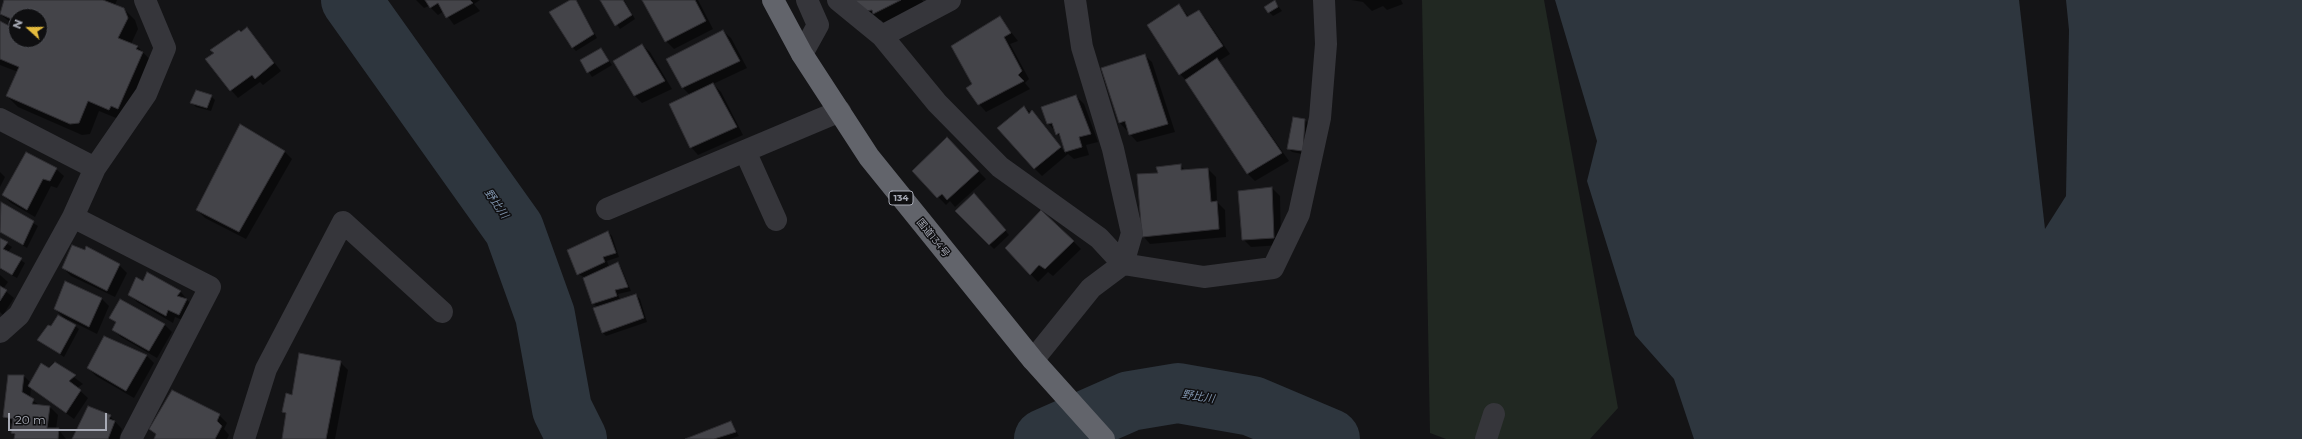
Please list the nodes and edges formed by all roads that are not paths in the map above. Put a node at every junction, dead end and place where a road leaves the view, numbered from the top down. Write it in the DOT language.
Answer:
graph roads {
  1 [pos="145,0"];
  2 [pos="773,0"];
  3 [pos="807,0"];
  4 [pos="838,0"];
  5 [pos="950,0"];
  6 [pos="1075,0"];
  7 [pos="1324,0"];
  8 [pos="882,36"];
  9 [pos="802,54"];
  10 [pos="840,111"];
  11 [pos="0,119"];
  12 [pos="745,151"];
  13 [pos="95,168"];
  14 [pos="607,209"];
  15 [pos="73,217"];
  16 [pos="776,220"];
  17 [pos="1123,264"];
  18 [pos="442,312"];
  19 [pos="0,332"];
  20 [pos="1033,360"];
  21 [pos="1494,414"];
  22 [pos="131,439"];
  23 [pos="244,439"];
  24 [pos="1104,439"];
  25 [pos="1486,439"];
  1 -- 13 [label="street"];
  2 -- 9 [label="highway, 国道134号 / 134"];
  3 -- 9 [label="street"];
  4 -- 8 [label="street"];
  5 -- 8 [label="street"];
  6 -- 17 [label="street"];
  7 -- 17 [label="street"];
  8 -- 17 [label="street"];
  9 -- 10 [label="highway, 国道134号 / 134"];
  10 -- 12 [label="street"];
  10 -- 20 [label="highway, 国道134号 / 134"];
  11 -- 13 [label="street"];
  12 -- 14 [label="street"];
  12 -- 16 [label="street"];
  13 -- 15 [label="street"];
  15 -- 19 [label="street"];
  15 -- 22 [label="street"];
  17 -- 20 [label="street"];
  18 -- 23 [label="street"];
  20 -- 24 [label="highway, 国道134号 / 134"];
  21 -- 25 [label="street"];
}
